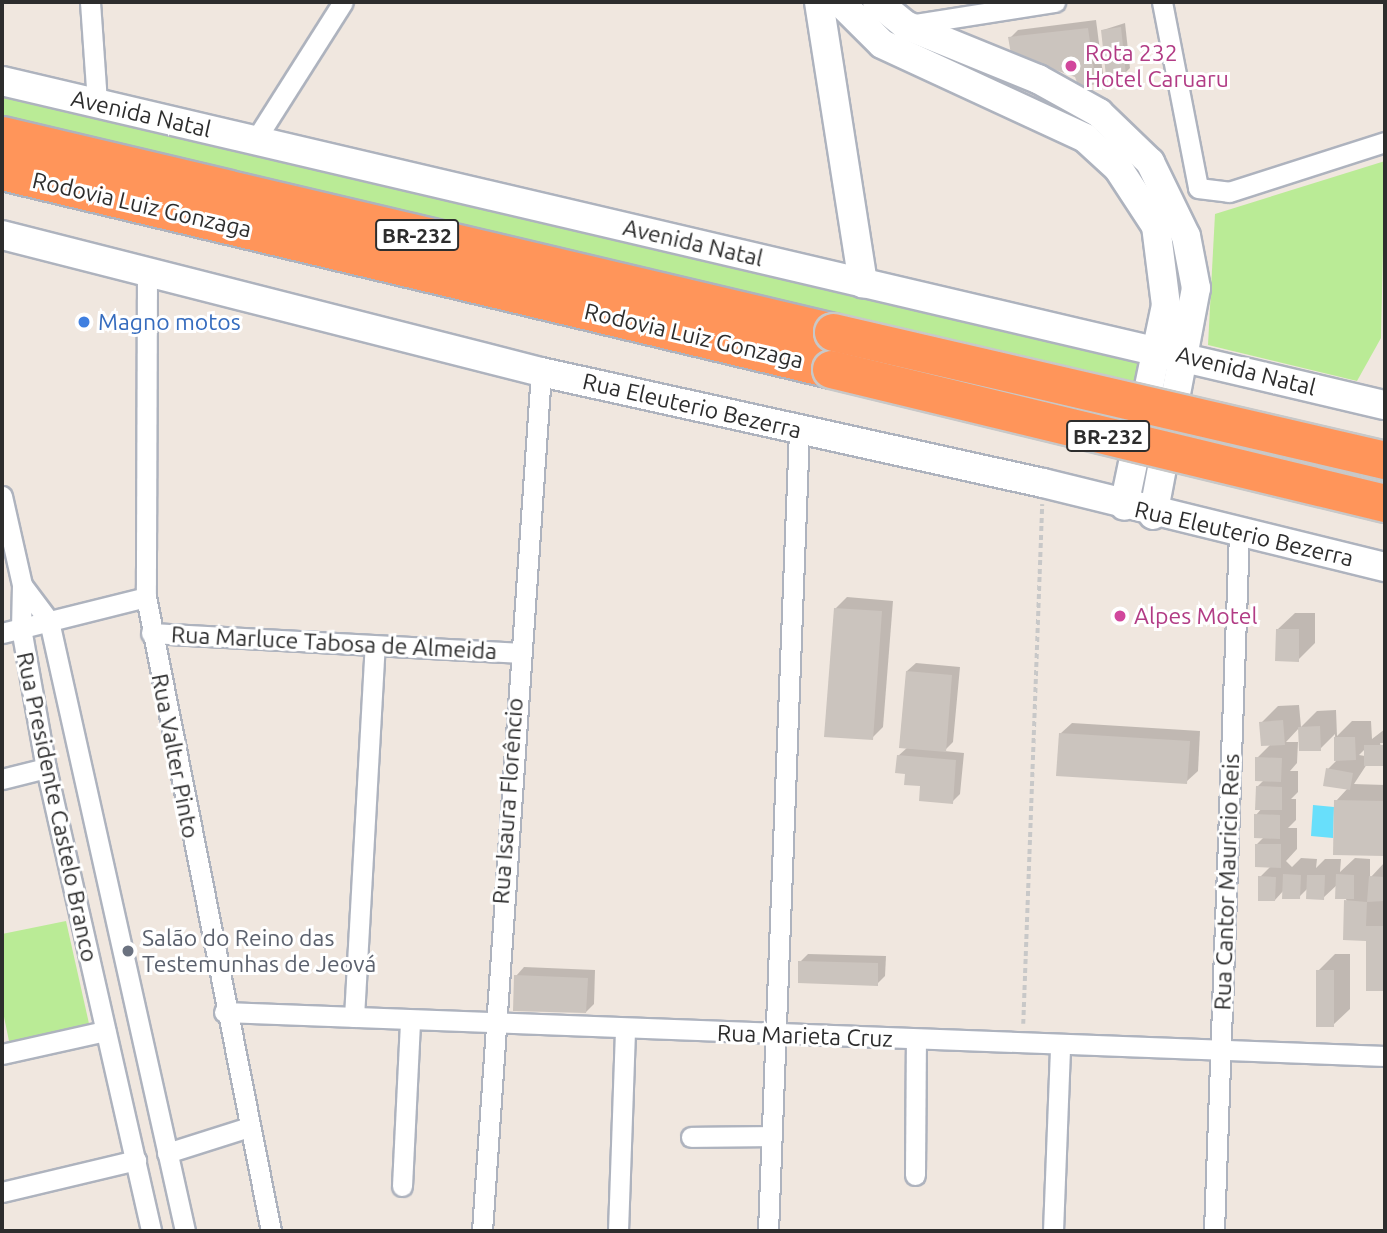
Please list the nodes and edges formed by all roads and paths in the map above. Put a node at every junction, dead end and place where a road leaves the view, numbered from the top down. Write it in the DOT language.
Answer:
graph roads {
  1 [pos="90,2"];
  2 [pos="343,2"];
  3 [pos="819,2"];
  4 [pos="840,2"];
  5 [pos="877,2"];
  6 [pos="1055,2"];
  7 [pos="1162,2"];
  8 [pos="905,25"];
  9 [pos="2,81"];
  10 [pos="97,103"];
  11 [pos="2,135"];
  12 [pos="256,139"];
  13 [pos="1385,142"];
  14 [pos="2,171"];
  15 [pos="2,234"];
  16 [pos="147,273"];
  17 [pos="863,284"];
  18 [pos="1159,350"];
  19 [pos="1187,357"];
  20 [pos="541,372"];
  21 [pos="1385,405"];
  22 [pos="799,430"];
  23 [pos="1385,460"];
  24 [pos="1043,483"];
  25 [pos="2,496"];
  26 [pos="1385,503"];
  27 [pos="1124,506"];
  28 [pos="1153,515"];
  29 [pos="1239,532"];
  30 [pos="1385,567"];
  31 [pos="22,585"];
  32 [pos="146,597"];
  33 [pos="49,621"];
  34 [pos="11,631"];
  35 [pos="151,633"];
  36 [pos="375,647"];
  37 [pos="517,653"];
  38 [pos="46,768"];
  39 [pos="2,779"];
  40 [pos="224,1012"];
  41 [pos="354,1017"];
  42 [pos="410,1020"];
  43 [pos="493,1023"];
  44 [pos="625,1030"];
  45 [pos="105,1031"];
  46 [pos="772,1036"];
  47 [pos="916,1039"];
  48 [pos="1022,1044"];
  49 [pos="1060,1045"];
  50 [pos="3,1050"];
  51 [pos="1221,1051"];
  52 [pos="1385,1056"];
  53 [pos="153,1091"];
  54 [pos="121,1098"];
  55 [pos="249,1128"];
  56 [pos="768,1136"];
  57 [pos="691,1137"];
  58 [pos="167,1153"];
  59 [pos="136,1160"];
  60 [pos="915,1175"];
  61 [pos="402,1185"];
  62 [pos="2,1192"];
  63 [pos="151,1231"];
  64 [pos="185,1231"];
  65 [pos="271,1231"];
  66 [pos="482,1231"];
  67 [pos="618,1231"];
  68 [pos="768,1231"];
  69 [pos="1053,1231"];
  70 [pos="1214,1231"];
  1 -- 10 [label="street"];
  2 -- 12 [label="street"];
  3 -- 17 [label="street"];
  4 -- 18 [label="street"];
  5 -- 8 [label="street"];
  6 -- 8 [label="street"];
  7 -- 13 [label="street"];
  8 -- 19 [label="street"];
  9 -- 10 [label="street, Avenida Natal"];
  10 -- 12 [label="street, Avenida Natal"];
  11 -- 23 [label="highway, Rodovia Luiz Gonzaga / BR-232, bridge"];
  12 -- 17 [label="street, Avenida Natal"];
  14 -- 26 [label="highway, Rodovia Luiz Gonzaga / BR-232, bridge"];
  15 -- 16 [label="street, Rua Eleuterio Bezerra"];
  16 -- 20 [label="street, Rua Eleuterio Bezerra"];
  16 -- 32 [label="street, Rua Valter Pinto"];
  17 -- 18 [label="street, Avenida Natal"];
  18 -- 19 [label="street, Avenida Natal"];
  18 -- 27 [label="street"];
  19 -- 21 [label="street, Avenida Natal"];
  19 -- 28 [label="street"];
  20 -- 22 [label="street, Rua Eleuterio Bezerra"];
  20 -- 37 [label="street, Rua Isaura Florêncio"];
  22 -- 24 [label="street, Rua Eleuterio Bezerra"];
  22 -- 46 [label="street"];
  24 -- 27 [label="street, Rua Eleuterio Bezerra"];
  24 -- 48 [label="path"];
  25 -- 31 [label="street"];
  27 -- 28 [label="street, Rua Eleuterio Bezerra"];
  28 -- 29 [label="street, Rua Eleuterio Bezerra"];
  29 -- 30 [label="street, Rua Eleuterio Bezerra"];
  29 -- 51 [label="street, Rua Cantor Mauricio Reis"];
  31 -- 33 [label="street, Rua Presidente Castelo Branco"];
  31 -- 34 [label="street, Rua Presidente Castelo Branco"];
  32 -- 33 [label="street"];
  32 -- 35 [label="street, Rua Valter Pinto"];
  33 -- 34 [label="street"];
  33 -- 53 [label="street, Rua Presidente Castelo Branco"];
  34 -- 38 [label="street, Rua Presidente Castelo Branco"];
  35 -- 36 [label="street, Rua Marluce Tabosa de Almeida"];
  35 -- 40 [label="street, Rua Valter Pinto"];
  36 -- 37 [label="street, Rua Marluce Tabosa de Almeida"];
  36 -- 41 [label="street"];
  37 -- 43 [label="street, Rua Isaura Florêncio"];
  38 -- 39 [label="street"];
  38 -- 45 [label="street, Rua Presidente Castelo Branco"];
  40 -- 41 [label="street, Rua Marieta Cruz"];
  40 -- 55 [label="street, Rua Valter Pinto"];
  41 -- 42 [label="street, Rua Marieta Cruz"];
  42 -- 43 [label="street, Rua Marieta Cruz"];
  42 -- 61 [label="street"];
  43 -- 44 [label="street, Rua Marieta Cruz"];
  43 -- 66 [label="street, Rua Isaura Florêncio"];
  44 -- 46 [label="street, Rua Marieta Cruz"];
  44 -- 67 [label="street"];
  45 -- 50 [label="street"];
  45 -- 54 [label="street, Rua Presidente Castelo Branco"];
  46 -- 47 [label="street, Rua Marieta Cruz"];
  46 -- 56 [label="street"];
  47 -- 48 [label="street, Rua Marieta Cruz"];
  47 -- 60 [label="street"];
  48 -- 49 [label="street, Rua Marieta Cruz"];
  49 -- 51 [label="street, Rua Marieta Cruz"];
  49 -- 69 [label="street"];
  51 -- 52 [label="street, Rua Marieta Cruz"];
  51 -- 70 [label="street, Rua Cantor Mauricio Reis"];
  53 -- 54 [label="street"];
  53 -- 58 [label="street, Rua Presidente Castelo Branco"];
  54 -- 59 [label="street, Rua Presidente Castelo Branco"];
  55 -- 58 [label="street"];
  55 -- 65 [label="street, Rua Valter Pinto"];
  56 -- 57 [label="street"];
  56 -- 68 [label="street"];
  58 -- 64 [label="street, Rua Presidente Castelo Branco"];
  59 -- 62 [label="street"];
  59 -- 63 [label="street, Rua Presidente Castelo Branco"];
}
